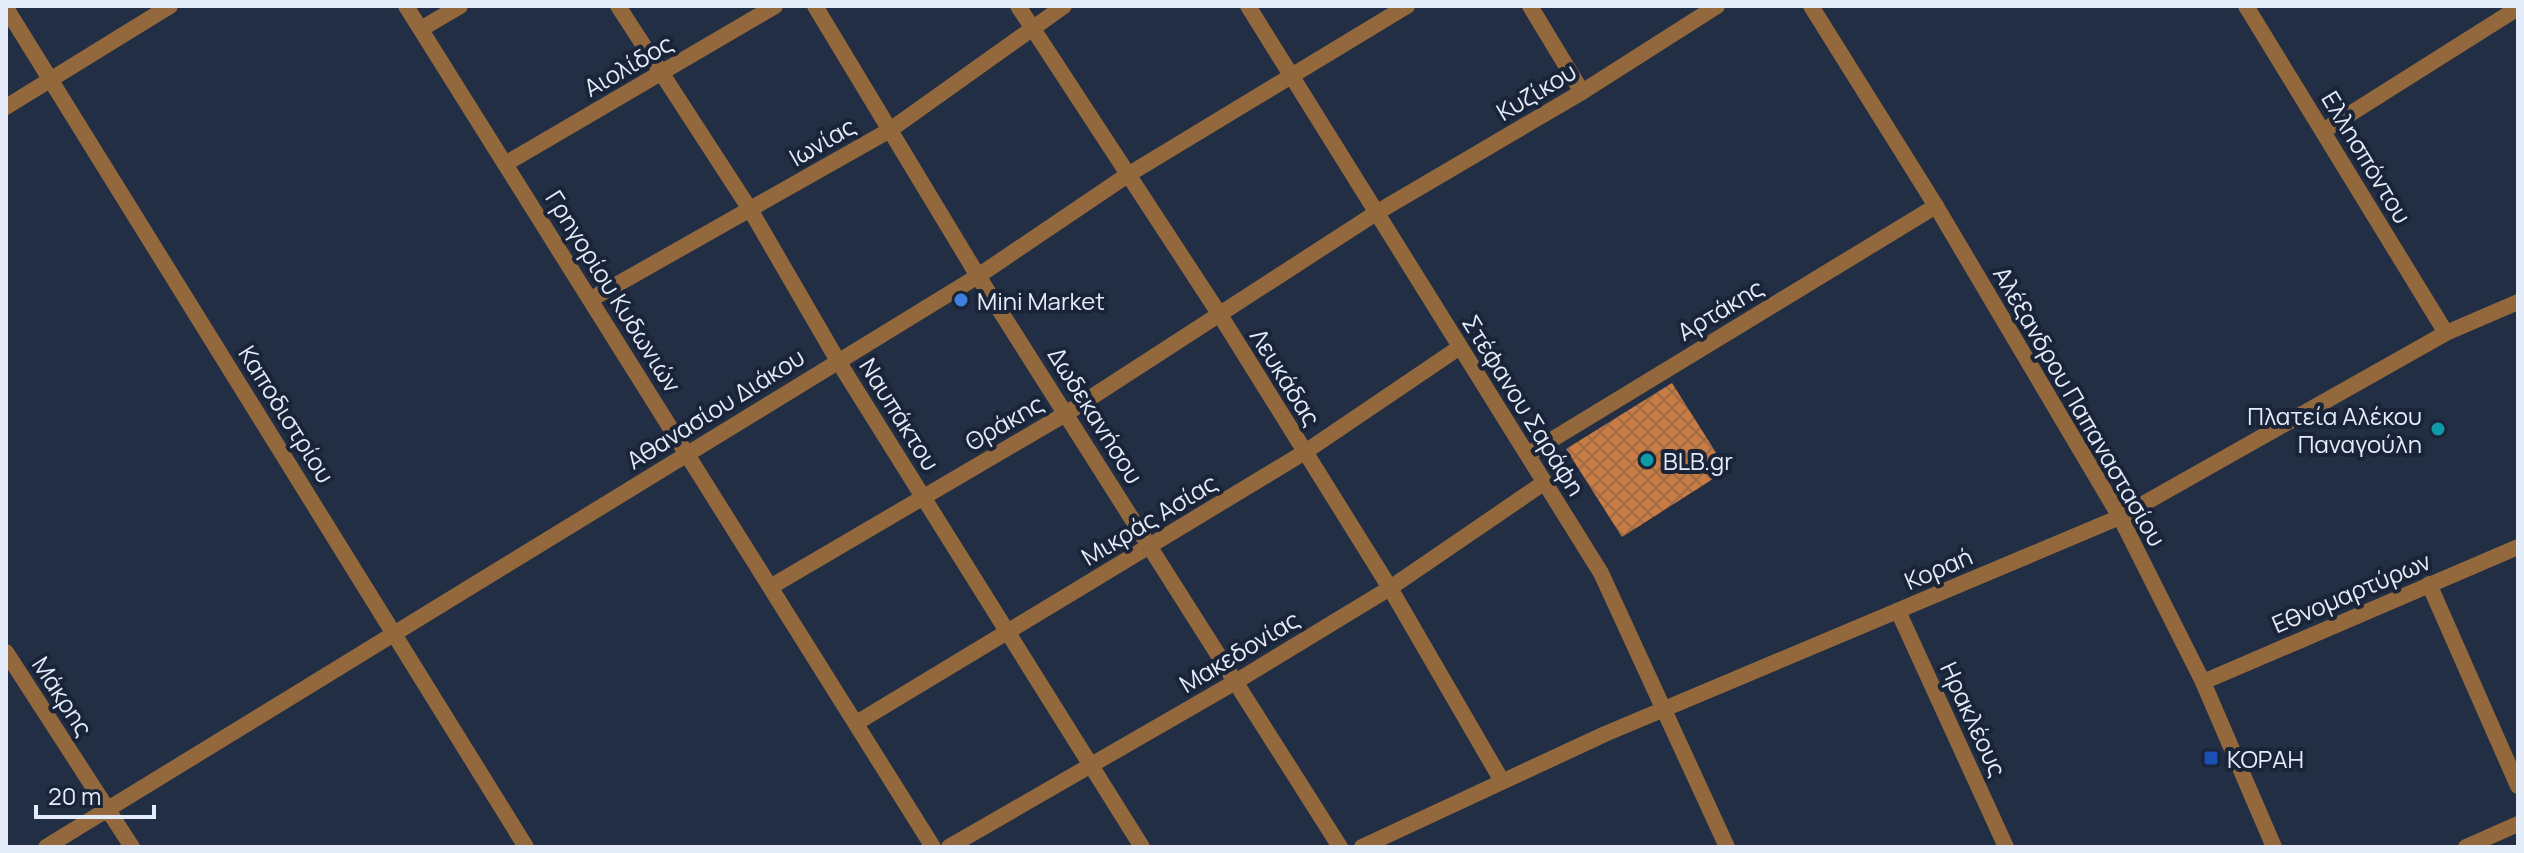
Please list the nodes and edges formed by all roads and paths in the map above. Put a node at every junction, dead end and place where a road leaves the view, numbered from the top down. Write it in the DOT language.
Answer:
graph roads {
  1 [pos="170,6"];
  2 [pos="406,6"];
  3 [pos="460,6"];
  4 [pos="618,6"];
  5 [pos="775,6"];
  6 [pos="815,6"];
  7 [pos="1018,6"];
  8 [pos="1064,6"];
  9 [pos="1248,6"];
  10 [pos="1407,6"];
  11 [pos="1530,6"];
  12 [pos="1717,6"];
  13 [pos="1811,6"];
  14 [pos="2246,6"];
  15 [pos="6,8"];
  16 [pos="2518,8"];
  17 [pos="1030,28"];
  18 [pos="421,29"];
  19 [pos="661,74"];
  20 [pos="1291,76"];
  21 [pos="51,80"];
  22 [pos="1582,92"];
  23 [pos="6,107"];
  24 [pos="890,130"];
  25 [pos="2323,131"];
  26 [pos="505,164"];
  27 [pos="1126,176"];
  28 [pos="1936,206"];
  29 [pos="751,211"];
  30 [pos="1376,213"];
  31 [pos="978,276"];
  32 [pos="593,298"];
  33 [pos="2518,302"];
  34 [pos="1220,315"];
  35 [pos="2446,333"];
  36 [pos="1460,347"];
  37 [pos="838,361"];
  38 [pos="1067,413"];
  39 [pos="1305,452"];
  40 [pos="689,453"];
  41 [pos="1530,453"];
  42 [pos="1545,482"];
  43 [pos="923,497"];
  44 [pos="2120,517"];
  45 [pos="1151,546"];
  46 [pos="2518,547"];
  47 [pos="2429,584"];
  48 [pos="772,586"];
  49 [pos="1390,588"];
  50 [pos="1898,611"];
  51 [pos="395,633"];
  52 [pos="1008,633"];
  53 [pos="6,652"];
  54 [pos="1237,681"];
  55 [pos="2203,682"];
  56 [pos="1664,709"];
  57 [pos="858,722"];
  58 [pos="1092,766"];
  59 [pos="1502,781"];
  60 [pos="2518,786"];
  61 [pos="108,809"];
  62 [pos="2518,824"];
  63 [pos="46,847"];
  64 [pos="132,847"];
  65 [pos="526,847"];
  66 [pos="933,847"];
  67 [pos="949,847"];
  68 [pos="1142,847"];
  69 [pos="1340,847"];
  70 [pos="1362,847"];
  71 [pos="1727,847"];
  72 [pos="2006,847"];
  73 [pos="2274,847"];
  74 [pos="2466,847"];
  1 -- 21 [label="street"];
  2 -- 18 [label="street, Γρηγορίου Κυδωνιών"];
  3 -- 18 [label="street"];
  4 -- 19 [label="street, Ναυπάκτου"];
  5 -- 19 [label="street, Αιολίδος"];
  6 -- 24 [label="street, Δωδεκανήσου"];
  7 -- 17 [label="street, Λευκάδας"];
  8 -- 17 [label="street, Ιωνίας"];
  9 -- 20 [label="street, Στέφανου Σαράφη"];
  10 -- 20 [label="street, Αθανασίου Διάκου"];
  11 -- 22 [label="street"];
  12 -- 22 [label="street, Κυζίκου"];
  13 -- 28 [label="street, Αλέξανδρου Παπαναστασίου"];
  14 -- 25 [label="street, Ελλησπόντου"];
  15 -- 21 [label="street, Καποδιστρίου"];
  16 -- 25 [label="street"];
  17 -- 24 [label="street, Ιωνίας"];
  17 -- 27 [label="street, Λευκάδας"];
  18 -- 26 [label="street, Γρηγορίου Κυδωνιών"];
  19 -- 26 [label="street, Αιολίδος"];
  19 -- 29 [label="street, Ναυπάκτου"];
  20 -- 27 [label="street, Αθανασίου Διάκου"];
  20 -- 30 [label="street, Στέφανου Σαράφη"];
  21 -- 23 [label="street"];
  21 -- 51 [label="street, Καποδιστρίου"];
  22 -- 30 [label="street, Κυζίκου"];
  24 -- 29 [label="street, Ιωνίας"];
  24 -- 31 [label="street, Δωδεκανήσου"];
  25 -- 35 [label="street, Ελλησπόντου"];
  26 -- 32 [label="street, Γρηγορίου Κυδωνιών"];
  27 -- 31 [label="street, Αθανασίου Διάκου"];
  27 -- 34 [label="street, Λευκάδας"];
  28 -- 41 [label="street, Αρτάκης"];
  28 -- 44 [label="street, Αλέξανδρου Παπαναστασίου"];
  29 -- 32 [label="street, Ιωνίας"];
  29 -- 37 [label="street, Ναυπάκτου"];
  30 -- 34 [label="street, Θράκης"];
  30 -- 36 [label="street, Στέφανου Σαράφη"];
  31 -- 37 [label="street, Αθανασίου Διάκου"];
  31 -- 38 [label="street, Δωδεκανήσου"];
  32 -- 40 [label="street, Γρηγορίου Κυδωνιών"];
  33 -- 35 [label="street, Κοραή"];
  34 -- 38 [label="street, Θράκης"];
  34 -- 39 [label="street, Λευκάδας"];
  35 -- 44 [label="street, Κοραή"];
  36 -- 39 [label="street, Μικράς Ασίας"];
  36 -- 41 [label="street, Στέφανου Σαράφη"];
  37 -- 40 [label="street, Αθανασίου Διάκου"];
  37 -- 43 [label="street, Ναυπάκτου"];
  38 -- 43 [label="street, Θράκης"];
  38 -- 45 [label="street, Δωδεκανήσου"];
  39 -- 45 [label="street, Μικράς Ασίας"];
  39 -- 49 [label="street, Λευκάδας"];
  40 -- 48 [label="street, Γρηγορίου Κυδωνιών"];
  40 -- 51 [label="street, Αθανασίου Διάκου"];
  41 -- 42 [label="street, Στέφανου Σαράφη"];
  42 -- 49 [label="street, Μακεδονίας"];
  42 -- 56 [label="street, Στέφανου Σαράφη"];
  43 -- 48 [label="street, Θράκης"];
  43 -- 52 [label="street, Ναυπάκτου"];
  44 -- 50 [label="street, Κοραή"];
  44 -- 55 [label="street, Αλέξανδρου Παπαναστασίου"];
  45 -- 52 [label="street, Μικράς Ασίας"];
  45 -- 54 [label="street, Δωδεκανήσου"];
  46 -- 47 [label="street, Εθνομαρτύρων"];
  47 -- 55 [label="street, Εθνομαρτύρων"];
  47 -- 60 [label="street"];
  48 -- 57 [label="street, Γρηγορίου Κυδωνιών"];
  49 -- 54 [label="street, Μακεδονίας"];
  49 -- 59 [label="street, Λευκάδας"];
  50 -- 56 [label="street, Κοραή"];
  50 -- 72 [label="street, Ηρακλέους"];
  51 -- 61 [label="street, Αθανασίου Διάκου"];
  51 -- 65 [label="street, Καποδιστρίου"];
  52 -- 57 [label="street, Μικράς Ασίας"];
  52 -- 58 [label="street, Ναυπάκτου"];
  53 -- 61 [label="street, Μάκρης"];
  54 -- 58 [label="street, Μακεδονίας"];
  54 -- 69 [label="street, Δωδεκανήσου"];
  55 -- 73 [label="street, Αλέξανδρου Παπαναστασίου"];
  56 -- 59 [label="street, Κοραή"];
  56 -- 71 [label="street, Στέφανου Σαράφη"];
  57 -- 66 [label="street, Γρηγορίου Κυδωνιών"];
  58 -- 67 [label="street, Μακεδονίας"];
  58 -- 68 [label="street, Ναυπάκτου"];
  59 -- 70 [label="street, Κοραή"];
  61 -- 63 [label="street, Αθανασίου Διάκου"];
  61 -- 64 [label="street, Μάκρης"];
  62 -- 74 [label="street"];
}
